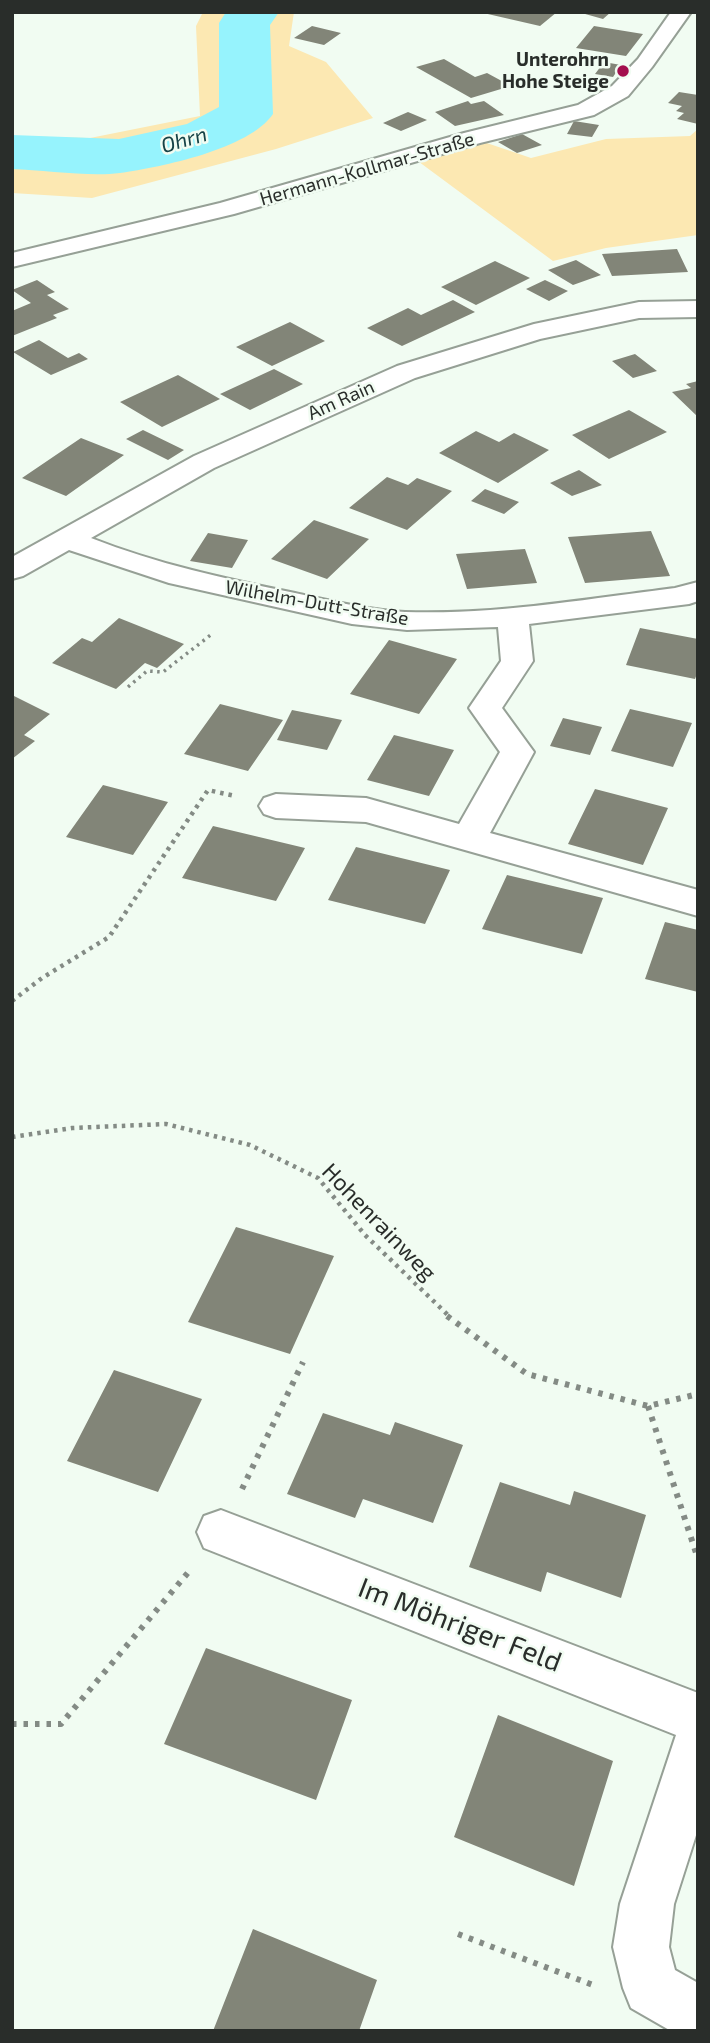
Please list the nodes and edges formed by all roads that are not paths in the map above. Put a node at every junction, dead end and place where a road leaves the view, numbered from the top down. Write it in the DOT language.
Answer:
graph roads {
  1 [pos="681,12"];
  2 [pos="12,260"];
  3 [pos="698,309"];
  4 [pos="67,539"];
  5 [pos="12,570"];
  6 [pos="698,591"];
  7 [pos="512,616"];
  8 [pos="276,806"];
  9 [pos="469,838"];
  10 [pos="698,903"];
  11 [pos="221,1532"];
  12 [pos="698,1718"];
  13 [pos="698,1745"];
  14 [pos="698,2015"];
  1 -- 2 [label="street, Hermann-Kollmar-Straße"];
  3 -- 4 [label="street, Am Rain"];
  4 -- 5 [label="street, Am Rain"];
  4 -- 7 [label="street, Wilhelm-Dutt-Straße"];
  6 -- 7 [label="street, Wilhelm-Dutt-Straße"];
  7 -- 9 [label="street"];
  8 -- 9 [label="street"];
  9 -- 10 [label="street"];
  11 -- 12 [label="street, Im Möhriger Feld"];
  13 -- 14 [label="street"];
}
